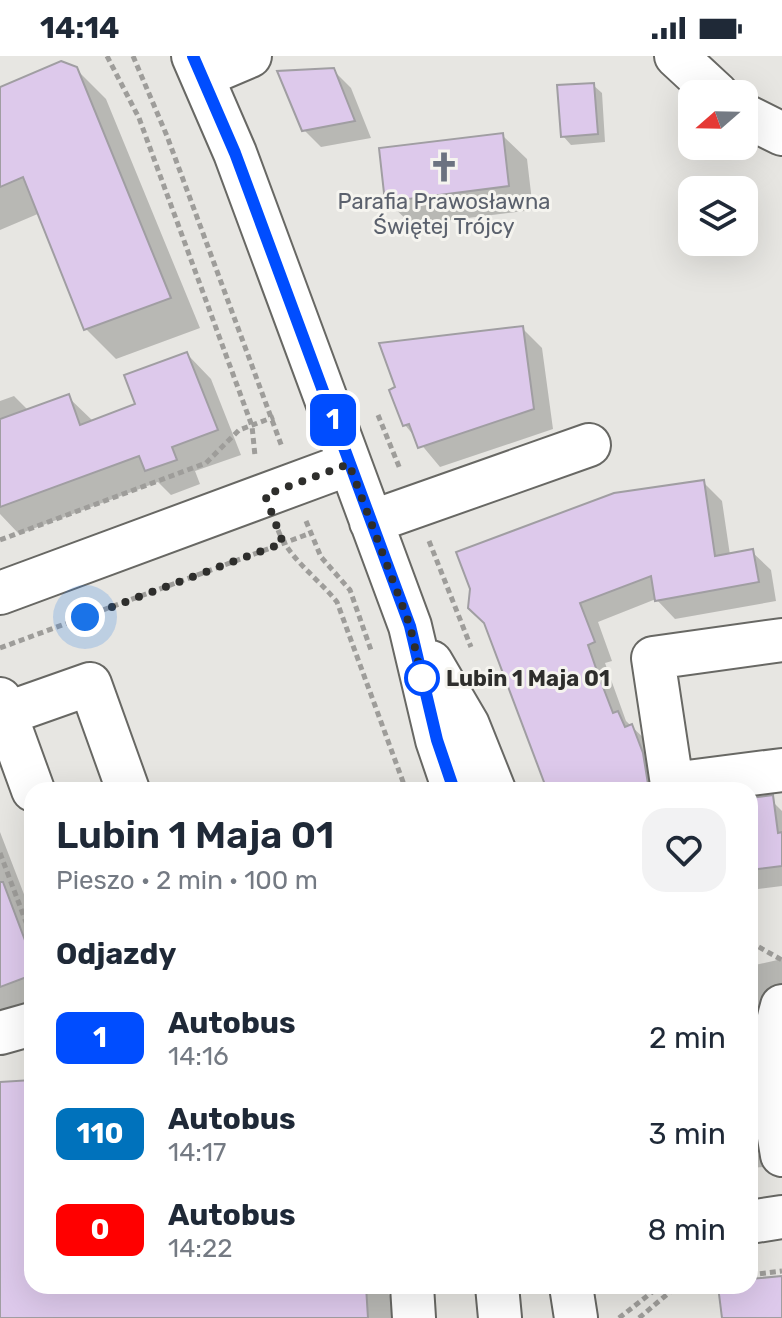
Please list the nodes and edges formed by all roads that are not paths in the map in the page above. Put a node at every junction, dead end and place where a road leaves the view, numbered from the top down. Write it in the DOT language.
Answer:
graph roads {
  1 [pos="250,56"];
  2 [pos="676,56"];
  3 [pos="198,66"];
  4 [pos="702,80"];
  5 [pos="758,122"];
  6 [pos="782,134"];
  7 [pos="589,445"];
  8 [pos="349,464"];
  9 [pos="371,522"];
  10 [pos="0,593"];
  11 [pos="410,626"];
  12 [pos="782,640"];
  13 [pos="3,707"];
  14 [pos="782,770"];
  15 [pos="30,782"];
  16 [pos="125,782"];
  17 [pos="451,782"];
  18 [pos="491,782"];
  19 [pos="672,782"];
  20 [pos="688,782"];
  21 [pos="782,1006"];
  22 [pos="24,1026"];
  23 [pos="0,1033"];
  24 [pos="782,1155"];
  25 [pos="758,1213"];
  26 [pos="782,1216"];
  27 [pos="758,1220"];
  28 [pos="412,1294"];
  29 [pos="498,1294"];
  30 [pos="572,1294"];
  31 [pos="591,1294"];
  32 [pos="414,1318"];
  33 [pos="500,1318"];
  34 [pos="576,1318"];
  35 [pos="589,1318"];
  1 -- 3 [label="street"];
  2 -- 4 [label="street"];
  3 -- 8 [label="street"];
  5 -- 6 [label="street"];
  7 -- 9 [label="street"];
  8 -- 9 [label="street"];
  8 -- 10 [label="street"];
  9 -- 11 [label="street"];
  11 -- 17 [label="street"];
  11 -- 18 [label="street"];
  12 -- 19 [label="street"];
  13 -- 15 [label="street"];
  13 -- 16 [label="street"];
  14 -- 20 [label="street"];
  21 -- 24 [label="street"];
  22 -- 23 [label="street"];
  25 -- 26 [label="street"];
  26 -- 27 [label="street"];
  28 -- 32 [label="street"];
  29 -- 33 [label="street"];
  30 -- 34 [label="street"];
  31 -- 35 [label="street"];
}
